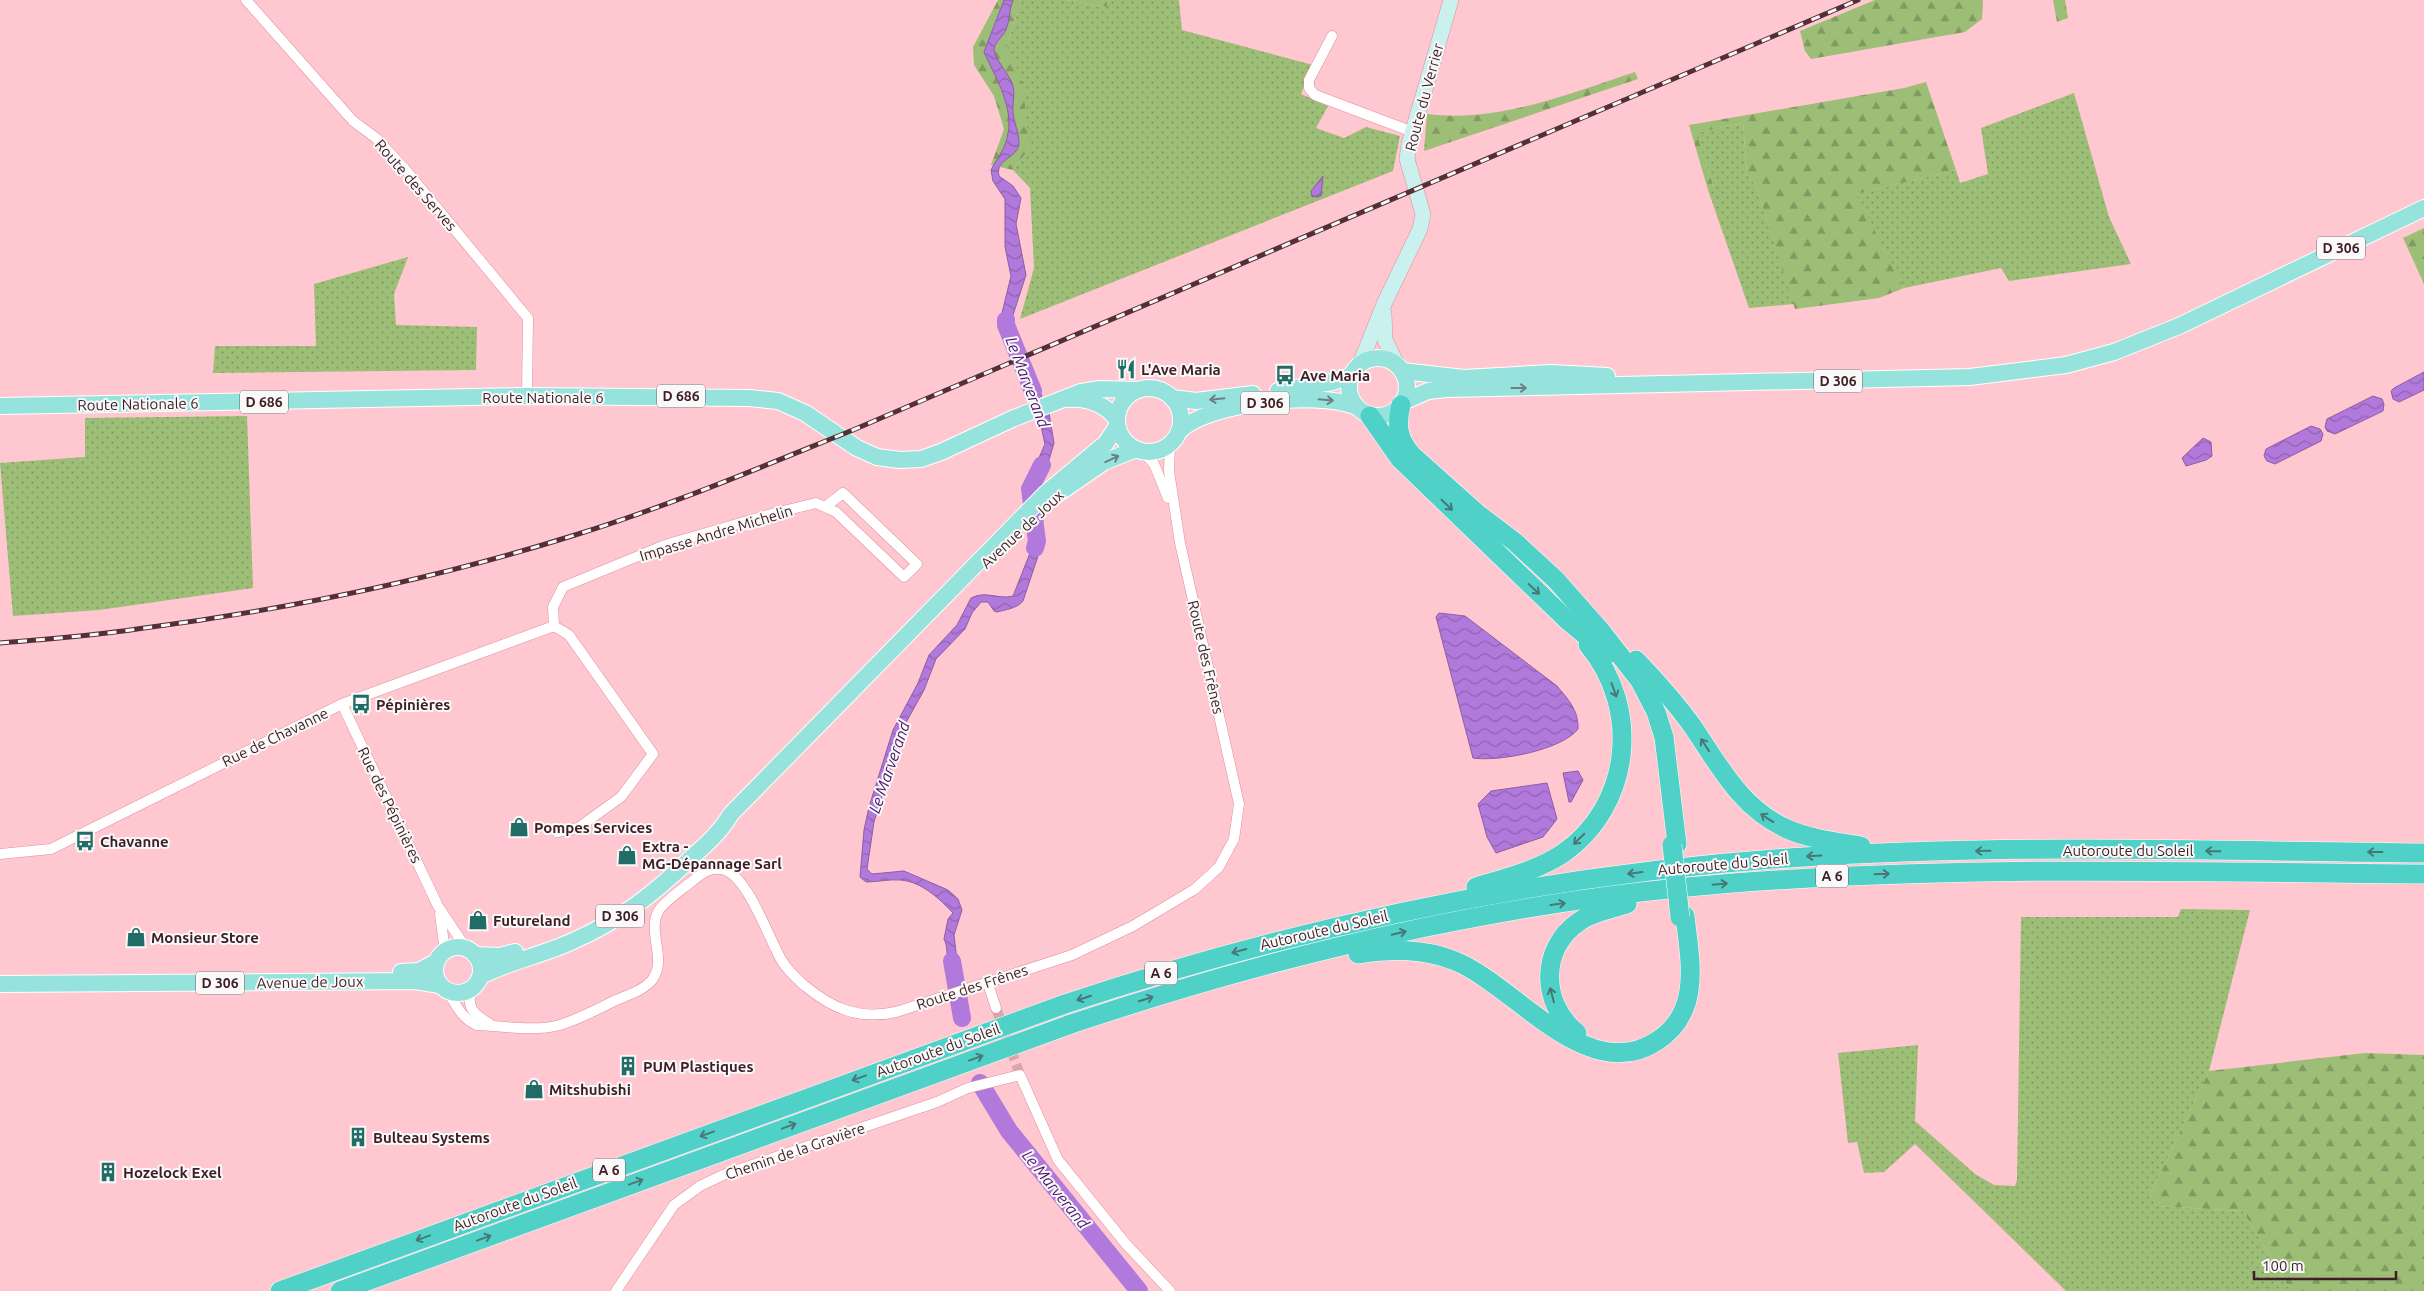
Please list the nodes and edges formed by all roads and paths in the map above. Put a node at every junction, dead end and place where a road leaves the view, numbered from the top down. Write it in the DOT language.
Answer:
graph roads {
  1 [pos="246,0"];
  2 [pos="1451,0"];
  3 [pos="1332,36"];
  4 [pos="1413,132"];
  5 [pos="2424,208"];
  6 [pos="1384,304"];
  7 [pos="1400,369"];
  8 [pos="1356,370"];
  9 [pos="1965,374"];
  10 [pos="1136,390"];
  11 [pos="527,396"];
  12 [pos="1172,398"];
  13 [pos="1057,401"];
  14 [pos="1402,404"];
  15 [pos="0,406"];
  16 [pos="1363,411"];
  17 [pos="1117,423"];
  18 [pos="1175,438"];
  19 [pos="1139,450"];
  20 [pos="1044,500"];
  21 [pos="825,507"];
  22 [pos="1173,510"];
  23 [pos="1568,621"];
  24 [pos="554,626"];
  25 [pos="1601,631"];
  26 [pos="342,704"];
  27 [pos="731,814"];
  28 [pos="557,832"];
  29 [pos="1674,845"];
  30 [pos="1898,852"];
  31 [pos="2424,853"];
  32 [pos="0,854"];
  33 [pos="2424,874"];
  34 [pos="1685,887"];
  35 [pos="438,906"];
  36 [pos="1389,914"];
  37 [pos="1683,916"];
  38 [pos="471,952"];
  39 [pos="441,957"];
  40 [pos="1249,969"];
  41 [pos="0,974"];
  42 [pos="987,981"];
  43 [pos="477,982"];
  44 [pos="0,984"];
  45 [pos="444,988"];
  46 [pos="996,1008"];
  47 [pos="493,1026"];
  48 [pos="280,1291"];
  49 [pos="340,1291"];
  50 [pos="616,1291"];
  51 [pos="1170,1291"];
  1 -- 11 [label="street, Route des Serves"];
  2 -- 4 [label="main road, Route du Verrier"];
  3 -- 4 [label="street"];
  4 -- 6 [label="main road, Route du Verrier"];
  5 -- 9 [label="main road, D 306"];
  6 -- 7 [label="main road, Route du Verrier"];
  6 -- 8 [label="main road, Route du Verrier"];
  7 -- 8 [label="main road"];
  7 -- 9 [label="main road, D 306"];
  7 -- 14 [label="main road"];
  8 -- 12 [label="main road, D 306, one-way"];
  8 -- 16 [label="main road"];
  14 -- 9 [label="main road, D 306, one-way"];
  10 -- 12 [label="main road"];
  10 -- 13 [label="main road, Route Nationale 6 / D 686"];
  10 -- 17 [label="main road"];
  11 -- 13 [label="main road, Route Nationale 6 / D 686"];
  11 -- 15 [label="main road, Route Nationale 6 / D 686"];
  12 -- 18 [label="main road"];
  13 -- 17 [label="main road, Route Nationale 6"];
  14 -- 16 [label="main road"];
  14 -- 25 [label="highway"];
  18 -- 16 [label="main road, D 306, one-way"];
  16 -- 23 [label="highway, one-way"];
  17 -- 19 [label="main road"];
  17 -- 20 [label="main road, Avenue de Joux / D 306"];
  18 -- 19 [label="main road"];
  18 -- 22 [label="street, Route des Frênes"];
  20 -- 19 [label="main road, Avenue de Joux / D 306, one-way"];
  19 -- 22 [label="street, Route des Frênes"];
  20 -- 27 [label="main road, Avenue de Joux / D 306"];
  21 -- 21 [label="street"];
  21 -- 24 [label="street, Impasse Andre Michelin"];
  22 -- 42 [label="street, Route des Frênes"];
  23 -- 29 [label="highway"];
  23 -- 36 [label="highway, one-way"];
  24 -- 26 [label="street, Rue de Chavanne"];
  24 -- 28 [label="street"];
  25 -- 29 [label="highway"];
  30 -- 25 [label="highway, one-way"];
  26 -- 32 [label="street, Rue de Chavanne"];
  26 -- 35 [label="street, Rue des Pépinières"];
  27 -- 38 [label="main road, Avenue de Joux / D 306"];
  27 -- 43 [label="main road, Avenue de Joux / D 306"];
  29 -- 37 [label="highway, bridge"];
  31 -- 30 [label="highway, Autoroute du Soleil / A 6, one-way"];
  30 -- 36 [label="highway, Autoroute du Soleil / A 6, one-way"];
  34 -- 33 [label="highway, Autoroute du Soleil / A 6, one-way"];
  37 -- 34 [label="highway, one-way"];
  40 -- 34 [label="highway, Autoroute du Soleil / A 6, one-way"];
  35 -- 38 [label="street, Rue des Pépinières"];
  35 -- 39 [label="street, Rue des Pépinières"];
  36 -- 48 [label="highway, Autoroute du Soleil / A 6, one-way"];
  37 -- 40 [label="highway"];
  38 -- 39 [label="main road"];
  38 -- 43 [label="main road"];
  39 -- 41 [label="main road, Avenue de Joux / D 306"];
  39 -- 45 [label="main road"];
  49 -- 40 [label="highway, Autoroute du Soleil / A 6, one-way"];
  42 -- 46 [label="street"];
  42 -- 47 [label="street, Route des Frênes"];
  43 -- 45 [label="main road"];
  43 -- 47 [label="street"];
  44 -- 45 [label="main road, Avenue de Joux / D 306"];
  45 -- 47 [label="street, Route des Frênes"];
  50 -- 51 [label="street, Chemin de la Gravière"];
}
